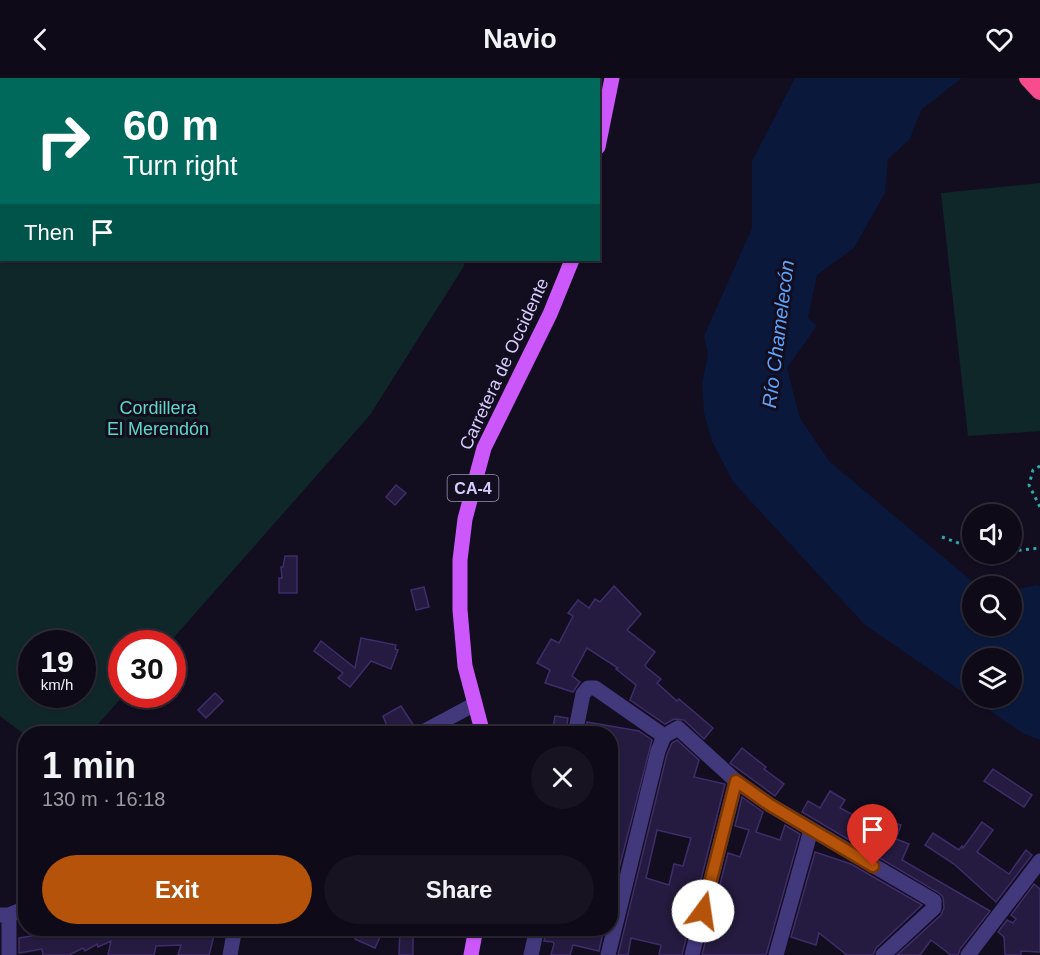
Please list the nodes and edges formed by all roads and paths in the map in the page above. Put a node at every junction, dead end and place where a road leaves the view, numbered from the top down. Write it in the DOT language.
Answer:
graph roads {
  1 [pos="612,78"];
  2 [pos="1029,78"];
  3 [pos="1040,91"];
  4 [pos="600,137"];
  5 [pos="572,261"];
  6 [pos="1040,466"];
  7 [pos="1040,507"];
  8 [pos="942,537"];
  9 [pos="962,544"];
  10 [pos="1040,548"];
  11 [pos="1022,550"];
  12 [pos="475,704"];
  13 [pos="434,726"];
  14 [pos="481,726"];
  15 [pos="577,726"];
  16 [pos="664,736"];
  17 [pos="736,781"];
  18 [pos="811,830"];
  19 [pos="1040,861"];
  20 [pos="618,914"];
  21 [pos="5,915"];
  22 [pos="234,936"];
  23 [pos="475,936"];
  24 [pos="535,936"];
  25 [pos="613,936"];
  26 [pos="9,955"];
  27 [pos="230,955"];
  28 [pos="471,955"];
  29 [pos="531,955"];
  30 [pos="608,955"];
  31 [pos="692,955"];
  32 [pos="776,955"];
  33 [pos="883,955"];
  34 [pos="968,955"];
  1 -- 4 [label="main road"];
  2 -- 3 [label="highway"];
  5 -- 12 [label="main road, Carretera de Occidente / CA-4"];
  6 -- 7 [label="path"];
  8 -- 9 [label="path"];
  10 -- 11 [label="path"];
  12 -- 13 [label="street"];
  12 -- 14 [label="main road, Carretera de Occidente / CA-4"];
  15 -- 16 [label="street"];
  16 -- 17 [label="street"];
  16 -- 20 [label="street"];
  17 -- 18 [label="street"];
  17 -- 31 [label="street"];
  18 -- 32 [label="street"];
  18 -- 33 [label="street"];
  19 -- 34 [label="street"];
  21 -- 26 [label="street"];
  22 -- 27 [label="street"];
  23 -- 28 [label="main road"];
  24 -- 29 [label="street"];
  25 -- 30 [label="street"];
}
